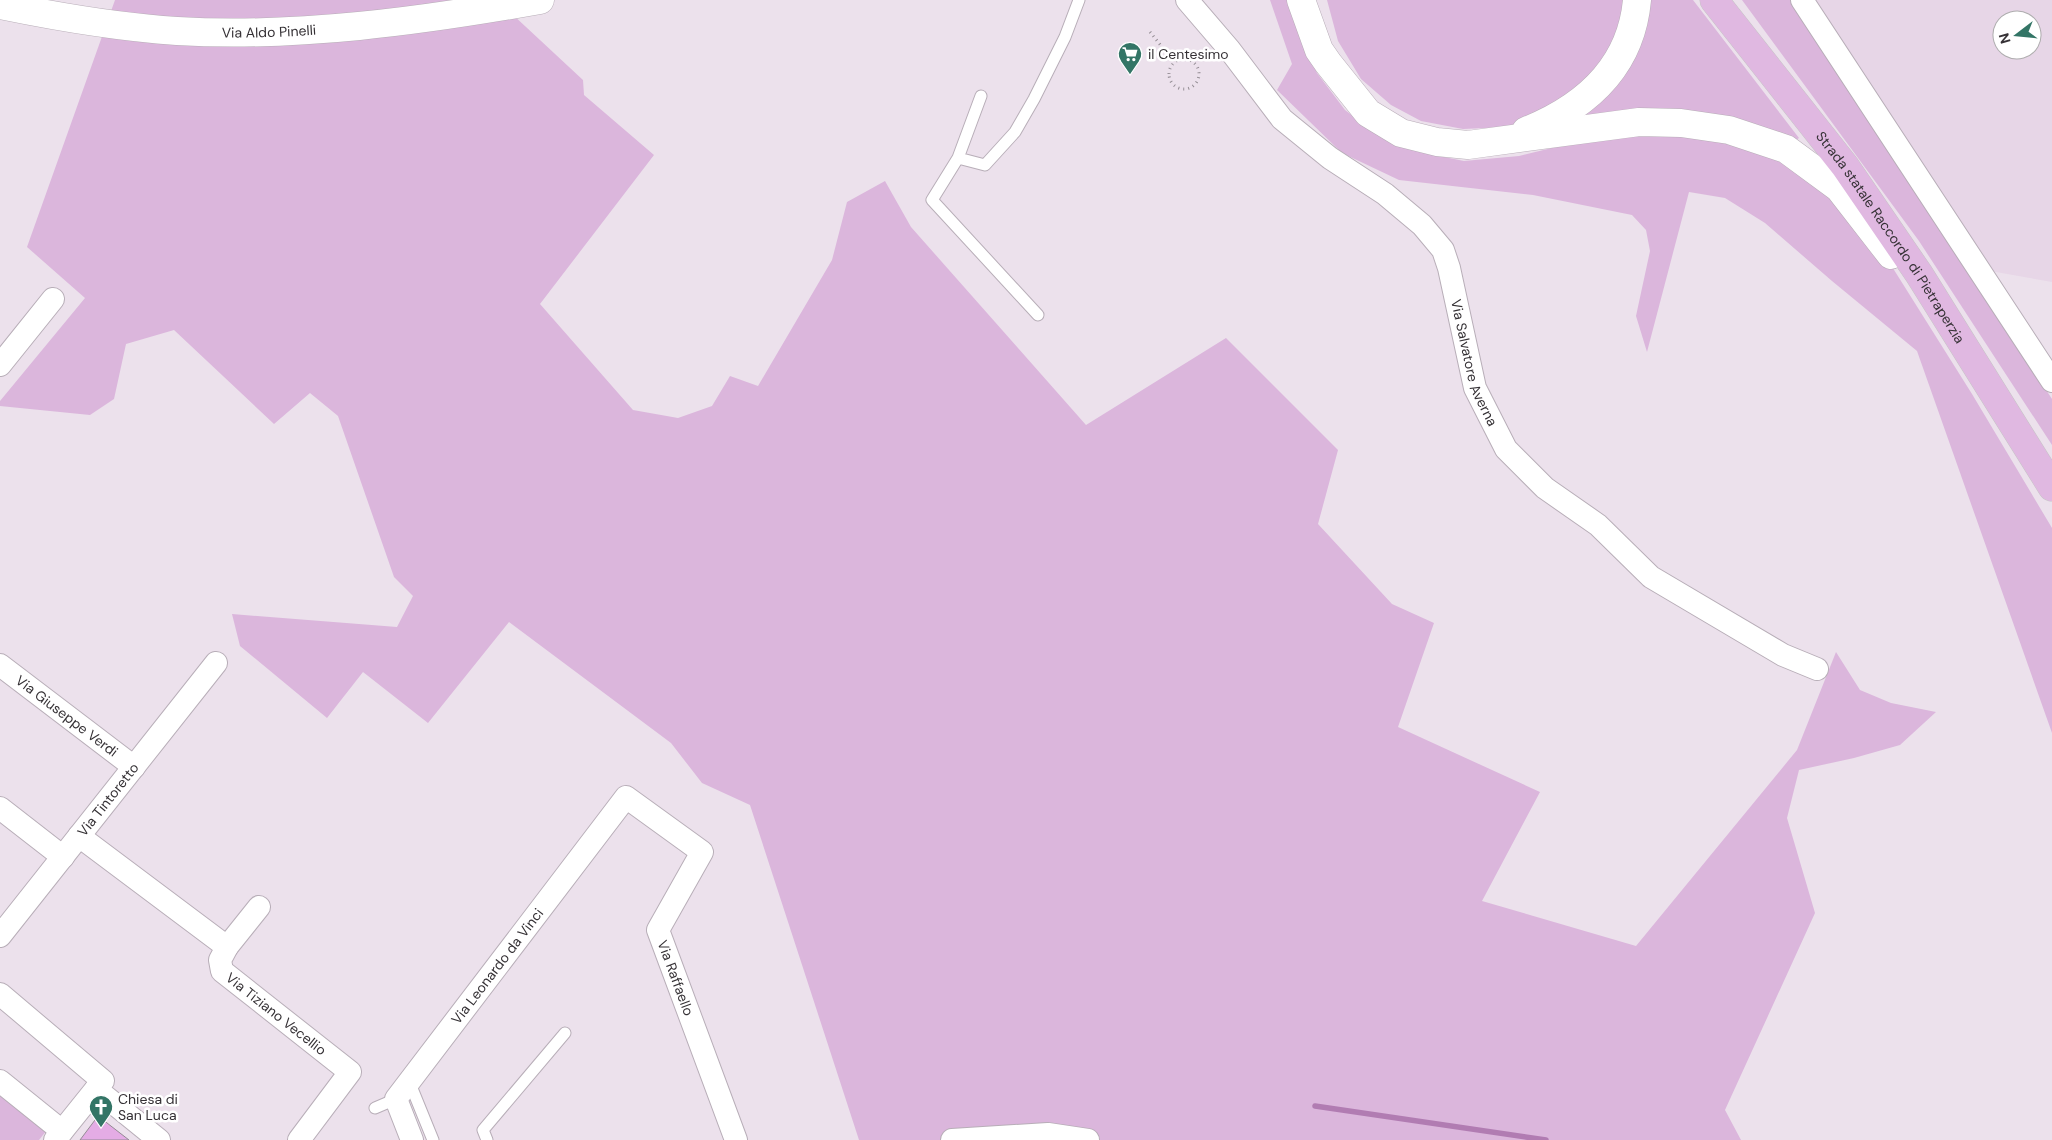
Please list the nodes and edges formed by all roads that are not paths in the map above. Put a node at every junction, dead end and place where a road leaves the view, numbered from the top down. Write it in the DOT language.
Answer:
graph roads {
  1 [pos="540,0"];
  2 [pos="1079,0"];
  3 [pos="1186,0"];
  4 [pos="1301,0"];
  5 [pos="1318,0"];
  6 [pos="1638,0"];
  7 [pos="1714,0"];
  8 [pos="1722,0"];
  9 [pos="1802,0"];
  10 [pos="0,5"];
  11 [pos="1737,30"];
  12 [pos="1328,63"];
  13 [pos="981,96"];
  14 [pos="1499,142"];
  15 [pos="958,158"];
  16 [pos="53,299"];
  17 [pos="1038,315"];
  18 [pos="0,365"];
  19 [pos="2052,381"];
  20 [pos="2052,488"];
  21 [pos="216,663"];
  22 [pos="0,665"];
  23 [pos="1817,669"];
  24 [pos="134,767"];
  25 [pos="626,797"];
  26 [pos="0,808"];
  27 [pos="79,836"];
  28 [pos="63,857"];
  29 [pos="259,907"];
  30 [pos="2,931"];
  31 [pos="227,947"];
  32 [pos="0,994"];
  33 [pos="565,1033"];
  34 [pos="0,1081"];
  35 [pos="409,1081"];
  36 [pos="96,1090"];
  37 [pos="396,1099"];
  38 [pos="375,1108"];
  39 [pos="58,1135"];
  40 [pos="407,1137"];
  41 [pos="159,1140"];
  42 [pos="299,1140"];
  43 [pos="433,1140"];
  44 [pos="487,1140"];
  45 [pos="736,1140"];
  46 [pos="952,1140"];
  47 [pos="1088,1140"];
  1 -- 10 [label="main road, Via Aldo Pinelli"];
  2 -- 15 [label="lane"];
  3 -- 23 [label="street, Via Salvatore Averna"];
  4 -- 12 [label="main road"];
  5 -- 12 [label="main road"];
  6 -- 14 [label="main road"];
  7 -- 11 [label="main road, Strada statale Raccordo di Pietraperzia"];
  8 -- 11 [label="main road"];
  9 -- 19 [label="street"];
  11 -- 20 [label="main road, Strada statale Raccordo di Pietraperzia"];
  12 -- 14 [label="main road"];
  13 -- 15 [label="lane"];
  14 -- 20 [label="main road"];
  15 -- 17 [label="lane"];
  16 -- 18 [label="street"];
  21 -- 24 [label="street, Via Tintoretto"];
  22 -- 24 [label="street, Via Giuseppe Verdi"];
  24 -- 27 [label="street, Via Tintoretto"];
  25 -- 35 [label="street, Via Leonardo da Vinci"];
  25 -- 45 [label="street, Via Raffaello"];
  26 -- 28 [label="street"];
  27 -- 28 [label="street, Via Tintoretto"];
  27 -- 31 [label="street"];
  28 -- 30 [label="street, Via Tintoretto"];
  29 -- 31 [label="street, Via Tiziano Vecellio"];
  31 -- 42 [label="street, Via Tiziano Vecellio"];
  32 -- 36 [label="street"];
  33 -- 44 [label="lane"];
  34 -- 39 [label="street"];
  35 -- 37 [label="street, Via Leonardo da Vinci"];
  35 -- 43 [label="lane"];
  36 -- 39 [label="street"];
  36 -- 41 [label="street"];
  37 -- 38 [label="lane"];
  37 -- 40 [label="street"];
  46 -- 47 [label="street"];
}
